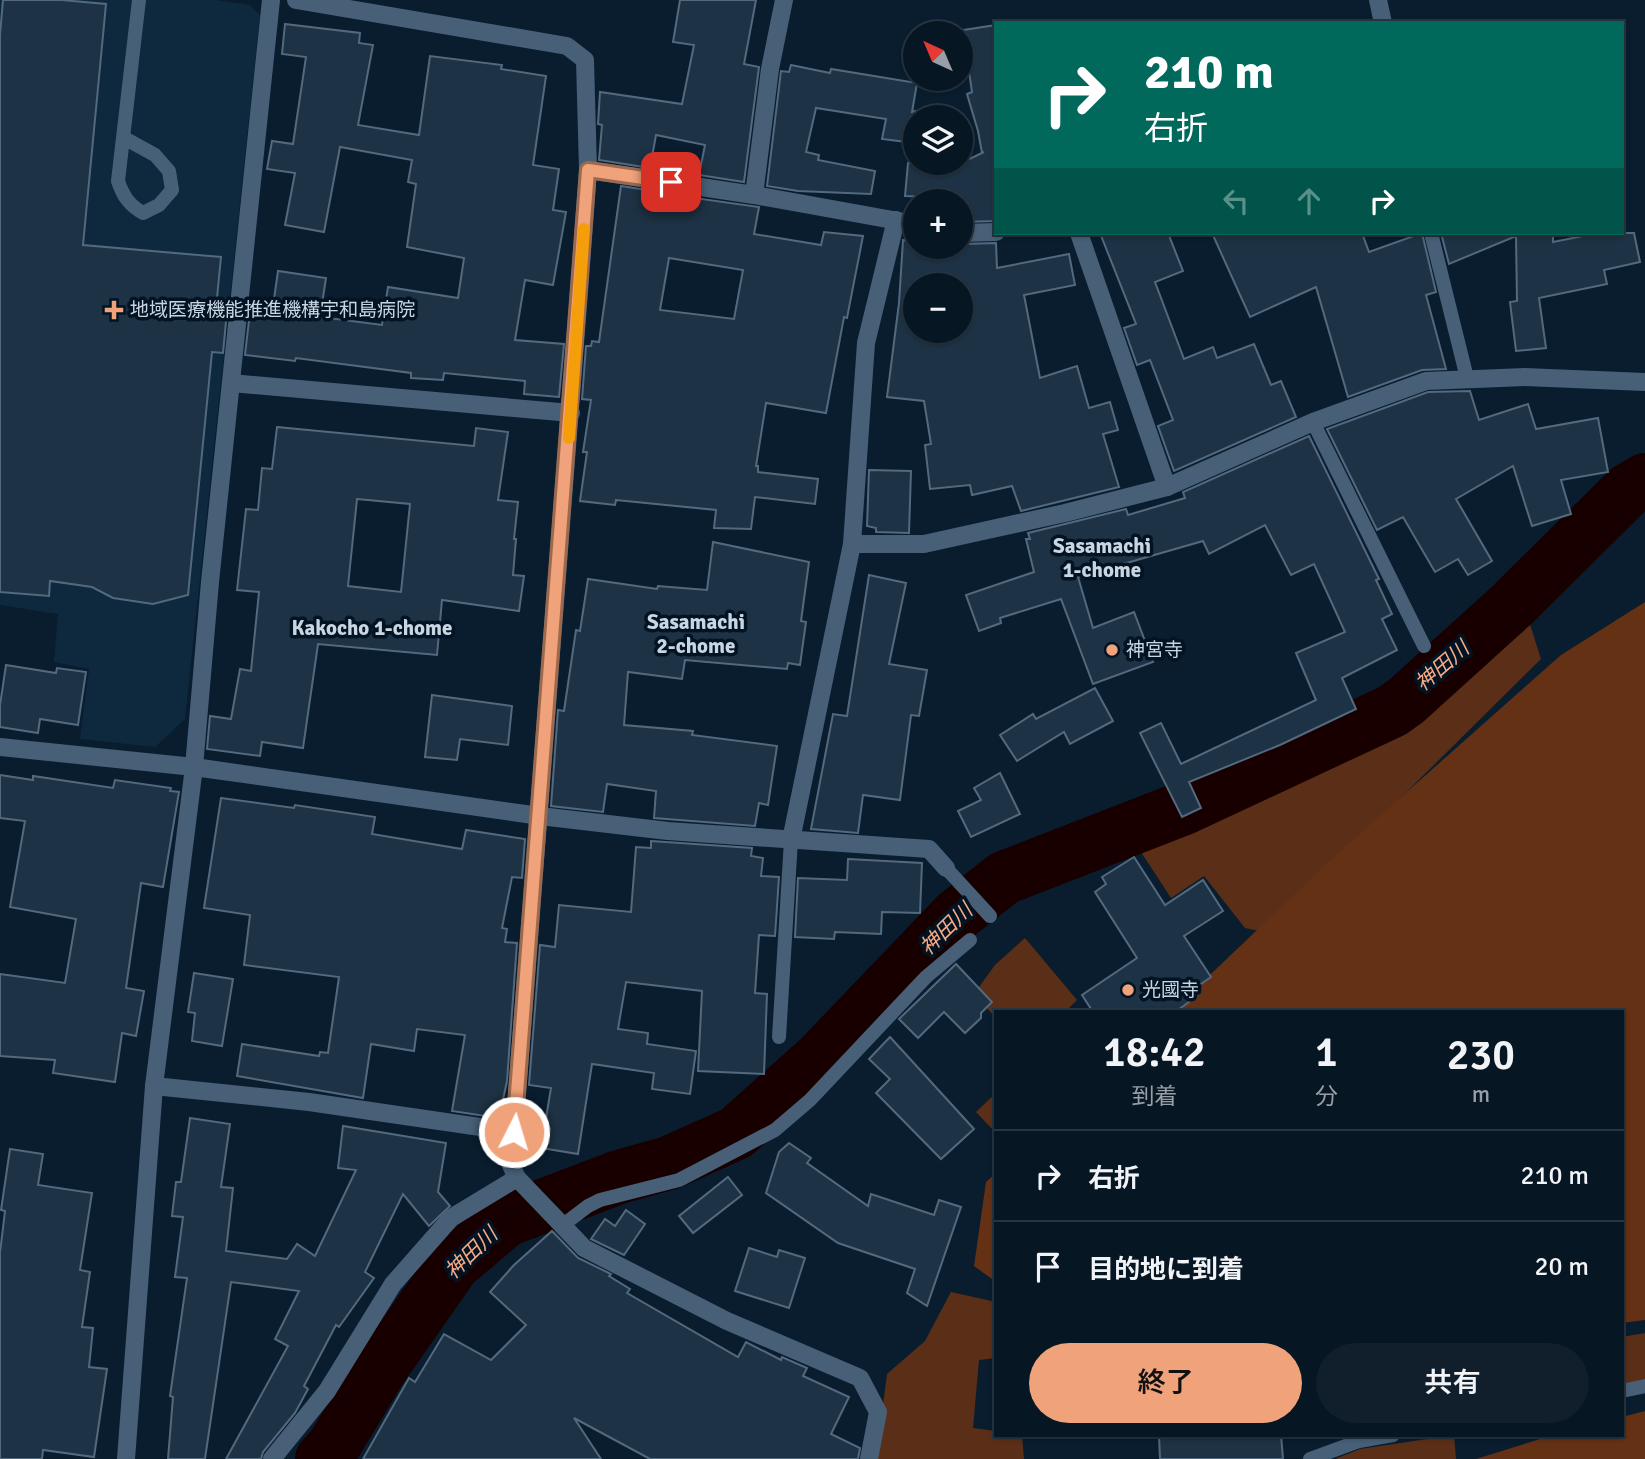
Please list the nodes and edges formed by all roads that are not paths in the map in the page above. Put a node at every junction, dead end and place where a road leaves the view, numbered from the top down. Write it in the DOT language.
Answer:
graph roads {
  1 [pos="139,0"];
  2 [pos="271,0"];
  3 [pos="296,0"];
  4 [pos="784,0"];
  5 [pos="1378,0"];
  6 [pos="1383,21"];
  7 [pos="124,138"];
  8 [pos="588,170"];
  9 [pos="754,195"];
  10 [pos="896,220"];
  11 [pos="903,221"];
  12 [pos="994,232"];
  13 [pos="973,233"];
  14 [pos="1080,235"];
  15 [pos="1431,235"];
  16 [pos="1467,378"];
  17 [pos="1645,382"];
  18 [pos="231,383"];
  19 [pos="571,413"];
  20 [pos="1313,422"];
  21 [pos="1167,487"];
  22 [pos="852,544"];
  23 [pos="1424,646"];
  24 [pos="0,747"];
  25 [pos="194,768"];
  26 [pos="540,816"];
  27 [pos="790,839"];
  28 [pos="947,868"];
  29 [pos="990,916"];
  30 [pos="970,940"];
  31 [pos="779,1037"];
  32 [pos="154,1086"];
  33 [pos="514,1132"];
  34 [pos="522,1183"];
  35 [pos="558,1220"];
  36 [pos="1645,1386"];
  37 [pos="1624,1391"];
  38 [pos="1382,1437"];
  39 [pos="126,1459"];
  40 [pos="272,1459"];
  41 [pos="869,1459"];
  42 [pos="1310,1459"];
  1 -- 7 [label="lane"];
  2 -- 18 [label="street"];
  3 -- 8 [label="street"];
  4 -- 9 [label="street"];
  5 -- 6 [label="street"];
  7 -- 7 [label="lane"];
  8 -- 9 [label="street"];
  8 -- 19 [label="street"];
  9 -- 10 [label="street"];
  10 -- 11 [label="street"];
  10 -- 22 [label="street"];
  12 -- 13 [label="street"];
  14 -- 21 [label="street"];
  15 -- 16 [label="lane"];
  16 -- 17 [label="street"];
  16 -- 20 [label="street"];
  18 -- 19 [label="street"];
  18 -- 25 [label="street"];
  19 -- 26 [label="street"];
  20 -- 21 [label="street"];
  20 -- 23 [label="lane"];
  21 -- 22 [label="street"];
  22 -- 27 [label="street"];
  24 -- 25 [label="street"];
  25 -- 26 [label="street"];
  25 -- 32 [label="street"];
  26 -- 27 [label="street"];
  26 -- 33 [label="street"];
  27 -- 28 [label="street"];
  27 -- 31 [label="lane"];
  28 -- 29 [label="lane"];
  30 -- 35 [label="lane"];
  32 -- 33 [label="street"];
  32 -- 39 [label="street"];
  33 -- 34 [label="street"];
  34 -- 35 [label="street"];
  34 -- 40 [label="street"];
  35 -- 41 [label="street"];
  36 -- 37 [label="lane"];
  38 -- 42 [label="lane"];
}
